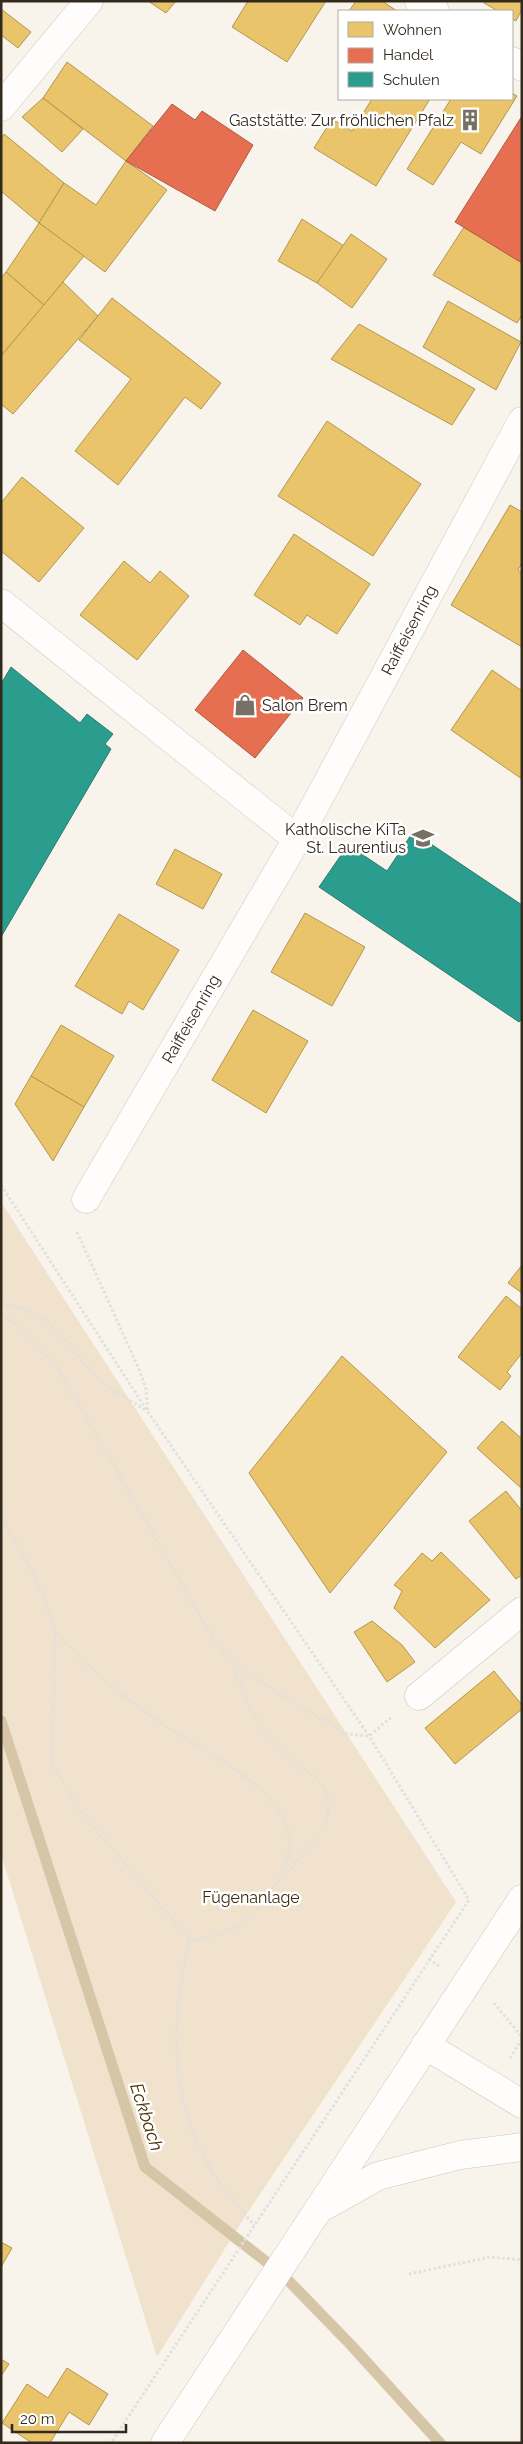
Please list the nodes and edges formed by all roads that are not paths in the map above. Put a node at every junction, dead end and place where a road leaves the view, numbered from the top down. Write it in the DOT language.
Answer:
graph roads {
  1 [pos="89,1"];
  2 [pos="419,1"];
  3 [pos="433,10"];
  4 [pos="1,107"];
  5 [pos="522,422"];
  6 [pos="1,603"];
  7 [pos="296,839"];
  8 [pos="86,1199"];
  9 [pos="522,1611"];
  10 [pos="419,1696"];
  11 [pos="522,1899"];
  12 [pos="425,2046"];
  13 [pos="522,2104"];
  14 [pos="522,2147"];
  15 [pos="315,2211"];
  16 [pos="165,2443"];
  1 -- 4 [label="street"];
  2 -- 3 [label="street"];
  5 -- 7 [label="street, Raiffeisenring"];
  6 -- 7 [label="street"];
  7 -- 8 [label="street, Raiffeisenring"];
  9 -- 10 [label="street"];
  11 -- 12 [label="street"];
  12 -- 13 [label="street"];
  12 -- 15 [label="street"];
  14 -- 15 [label="street"];
  15 -- 16 [label="street"];
}
